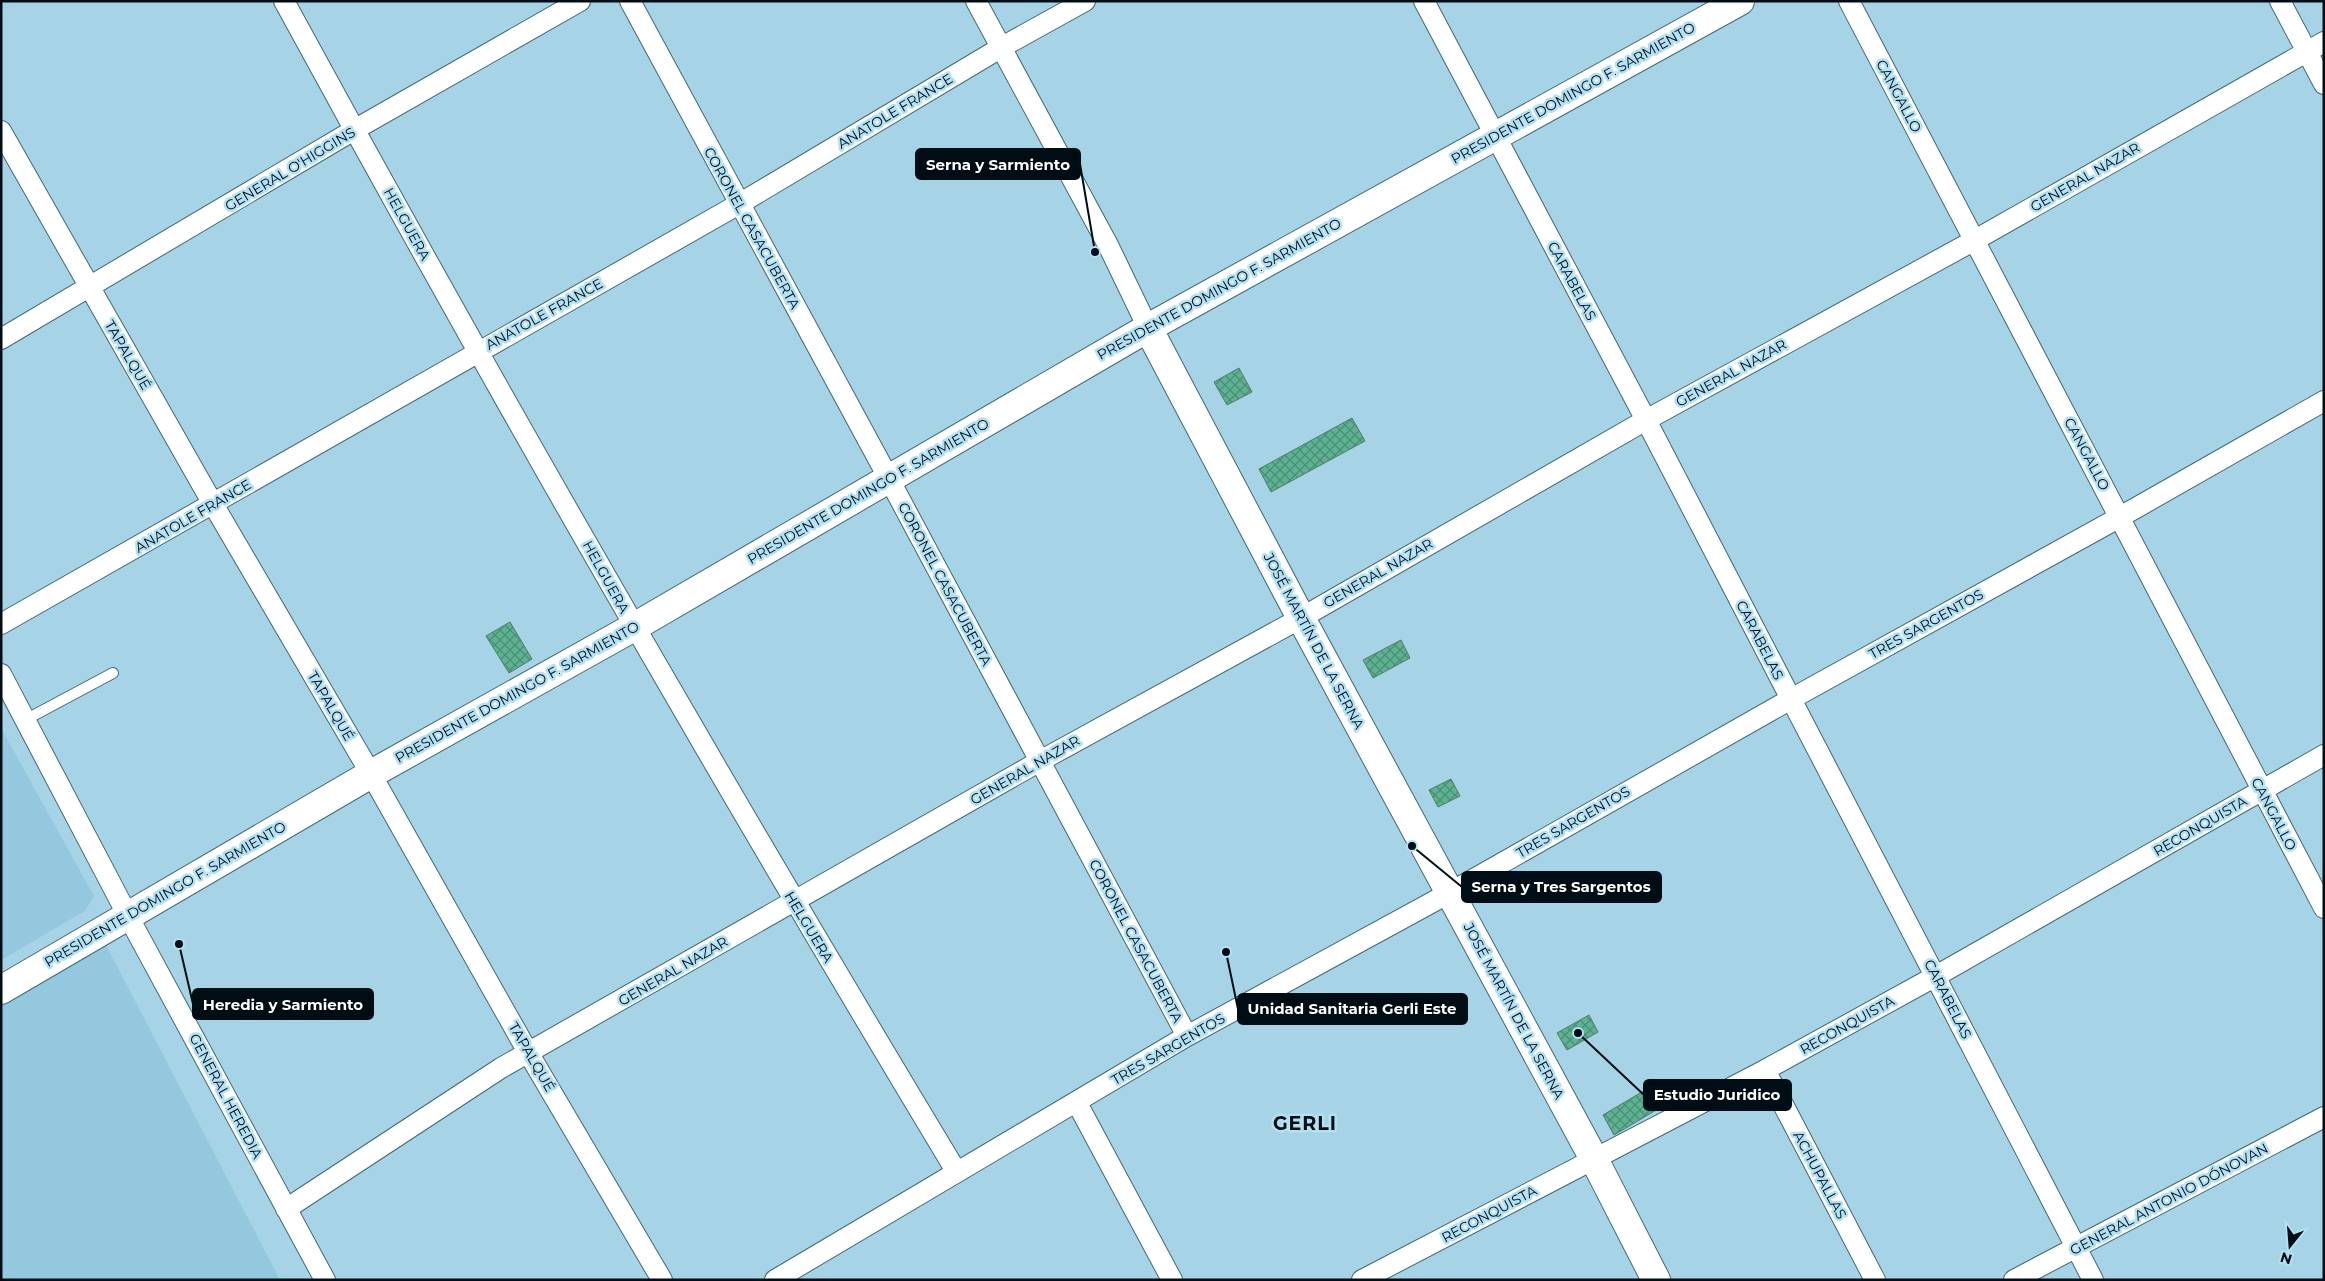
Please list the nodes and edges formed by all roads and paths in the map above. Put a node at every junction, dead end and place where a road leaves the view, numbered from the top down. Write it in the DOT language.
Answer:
graph roads {
  1 [pos="284,1"];
  2 [pos="580,1"];
  3 [pos="630,1"];
  4 [pos="976,1"];
  5 [pos="1085,1"];
  6 [pos="1424,1"];
  7 [pos="1740,1"];
  8 [pos="1849,1"];
  9 [pos="2280,1"];
  10 [pos="2315,46"];
  11 [pos="1002,47"];
  12 [pos="2324,84"];
  13 [pos="354,130"];
  14 [pos="1,131"];
  15 [pos="1494,136"];
  16 [pos="739,204"];
  17 [pos="1975,240"];
  18 [pos="89,288"];
  19 [pos="1148,328"];
  20 [pos="1,338"];
  21 [pos="478,352"];
  22 [pos="2324,401"];
  23 [pos="1646,420"];
  24 [pos="889,479"];
  25 [pos="214,504"];
  26 [pos="2120,517"];
  27 [pos="1301,618"];
  28 [pos="1,624"];
  29 [pos="634,627"];
  30 [pos="113,673"];
  31 [pos="1,674"];
  32 [pos="1791,698"];
  33 [pos="25,720"];
  34 [pos="2324,755"];
  35 [pos="1040,761"];
  36 [pos="371,774"];
  37 [pos="2262,790"];
  38 [pos="1451,892"];
  39 [pos="794,903"];
  40 [pos="2324,908"];
  41 [pos="128,916"];
  42 [pos="1936,976"];
  43 [pos="1,990"];
  44 [pos="1187,1036"];
  45 [pos="529,1054"];
  46 [pos="1765,1070"];
  47 [pos="1076,1103"];
  48 [pos="2324,1117"];
  49 [pos="1594,1159"];
  50 [pos="956,1171"];
  51 [pos="286,1209"];
  52 [pos="2076,1247"];
  53 [pos="1653,1279"];
  54 [pos="325,1280"];
  55 [pos="662,1280"];
  56 [pos="774,1280"];
  57 [pos="1172,1280"];
  58 [pos="1362,1280"];
  59 [pos="1875,1280"];
  60 [pos="2014,1280"];
  61 [pos="2094,1280"];
  1 -- 13 [label="street, HELGUERA"];
  2 -- 13 [label="street, GENERAL O'HIGGINS"];
  3 -- 16 [label="street, CORONEL CASACUBERTA"];
  4 -- 11 [label="street, JOSÉ MARTÍN DE LA SERNA"];
  5 -- 11 [label="street, ANATOLE FRANCE"];
  6 -- 15 [label="street, CARABELAS"];
  7 -- 15 [label="street, PRESIDENTE DOMINGO F. SARMIENTO"];
  8 -- 17 [label="street, CANGALLO"];
  9 -- 10 [label="street"];
  10 -- 12 [label="street"];
  10 -- 17 [label="street, GENERAL NAZAR"];
  11 -- 16 [label="street, ANATOLE FRANCE"];
  11 -- 19 [label="street, JOSÉ MARTÍN DE LA SERNA"];
  13 -- 18 [label="street, GENERAL O'HIGGINS"];
  13 -- 21 [label="street, HELGUERA"];
  14 -- 18 [label="street, TAPALQUÉ"];
  15 -- 19 [label="street, PRESIDENTE DOMINGO F. SARMIENTO"];
  15 -- 23 [label="street, CARABELAS"];
  16 -- 21 [label="street, ANATOLE FRANCE"];
  16 -- 24 [label="street, CORONEL CASACUBERTA"];
  17 -- 23 [label="street, GENERAL NAZAR"];
  17 -- 26 [label="street, CANGALLO"];
  18 -- 20 [label="street, GENERAL O'HIGGINS"];
  18 -- 25 [label="street, TAPALQUÉ"];
  19 -- 24 [label="street, PRESIDENTE DOMINGO F. SARMIENTO"];
  19 -- 27 [label="street, JOSÉ MARTÍN DE LA SERNA"];
  21 -- 25 [label="street, ANATOLE FRANCE"];
  21 -- 29 [label="street, HELGUERA"];
  22 -- 26 [label="street, TRES SARGENTOS"];
  23 -- 27 [label="street, GENERAL NAZAR"];
  23 -- 32 [label="street, CARABELAS"];
  24 -- 29 [label="street, PRESIDENTE DOMINGO F. SARMIENTO"];
  24 -- 35 [label="street, CORONEL CASACUBERTA"];
  25 -- 28 [label="street, ANATOLE FRANCE"];
  25 -- 36 [label="street, TAPALQUÉ"];
  26 -- 32 [label="street, TRES SARGENTOS"];
  26 -- 37 [label="street, CANGALLO"];
  27 -- 35 [label="street, GENERAL NAZAR"];
  27 -- 38 [label="street, JOSÉ MARTÍN DE LA SERNA"];
  29 -- 36 [label="street, PRESIDENTE DOMINGO F. SARMIENTO"];
  29 -- 39 [label="street, HELGUERA"];
  30 -- 33 [label="lane"];
  31 -- 33 [label="street, GENERAL HEREDIA"];
  32 -- 38 [label="street, TRES SARGENTOS"];
  32 -- 42 [label="street, CARABELAS"];
  33 -- 41 [label="street, GENERAL HEREDIA"];
  34 -- 37 [label="street, RECONQUISTA"];
  35 -- 39 [label="street, GENERAL NAZAR"];
  35 -- 44 [label="street, CORONEL CASACUBERTA"];
  36 -- 41 [label="street, PRESIDENTE DOMINGO F. SARMIENTO"];
  36 -- 45 [label="street, TAPALQUÉ"];
  37 -- 40 [label="street, CANGALLO"];
  37 -- 42 [label="street, RECONQUISTA"];
  38 -- 44 [label="street, TRES SARGENTOS"];
  38 -- 49 [label="street, JOSÉ MARTÍN DE LA SERNA"];
  39 -- 45 [label="street, GENERAL NAZAR"];
  39 -- 50 [label="street, HELGUERA"];
  41 -- 43 [label="street, PRESIDENTE DOMINGO F. SARMIENTO"];
  41 -- 51 [label="street, GENERAL HEREDIA"];
  42 -- 46 [label="street, RECONQUISTA"];
  42 -- 52 [label="street, CARABELAS"];
  44 -- 47 [label="street, TRES SARGENTOS"];
  45 -- 51 [label="street, GENERAL NAZAR"];
  45 -- 55 [label="street, TAPALQUÉ"];
  46 -- 49 [label="street, RECONQUISTA"];
  46 -- 59 [label="street, ACHUPALLAS"];
  47 -- 50 [label="street, TRES SARGENTOS"];
  47 -- 57 [label="street"];
  48 -- 52 [label="street, GENERAL ANTONIO DÓNOVAN"];
  49 -- 53 [label="street, JOSÉ MARTÍN DE LA SERNA"];
  49 -- 58 [label="street, RECONQUISTA"];
  50 -- 56 [label="street, TRES SARGENTOS"];
  51 -- 54 [label="street, GENERAL HEREDIA"];
  52 -- 60 [label="street, GENERAL ANTONIO DÓNOVAN"];
  52 -- 61 [label="street, CARABELAS"];
}
